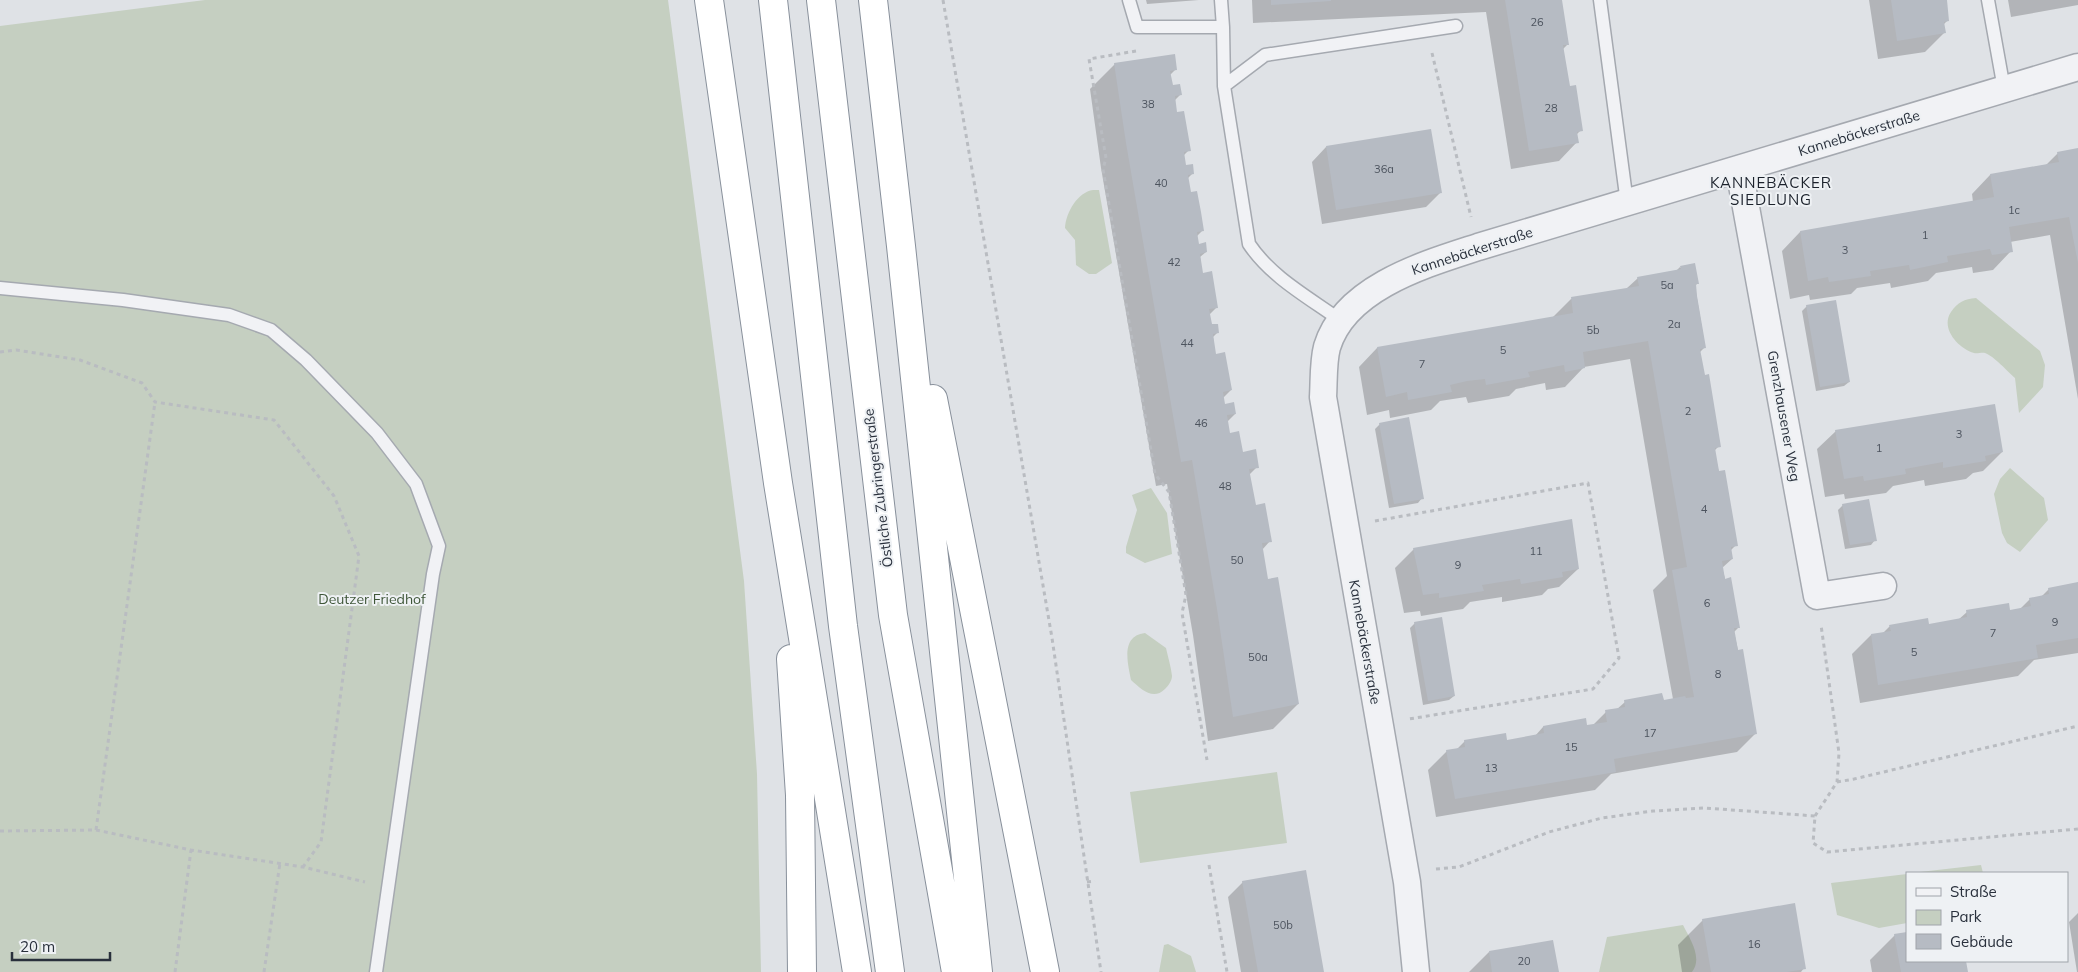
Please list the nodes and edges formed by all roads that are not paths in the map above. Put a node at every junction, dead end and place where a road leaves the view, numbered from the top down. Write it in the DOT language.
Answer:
graph roads {
  1 [pos="709,0"];
  2 [pos="773,0"];
  3 [pos="821,0"];
  4 [pos="873,0"];
  5 [pos="1129,0"];
  6 [pos="1221,0"];
  7 [pos="1600,0"];
  8 [pos="1988,0"];
  9 [pos="1456,26"];
  10 [pos="1224,27"];
  11 [pos="2078,67"];
  12 [pos="1224,86"];
  13 [pos="2004,89"];
  14 [pos="1739,169"];
  15 [pos="1628,203"];
  16 [pos="901,246"];
  17 [pos="0,288"];
  18 [pos="1340,320"];
  19 [pos="778,483"];
  20 [pos="1883,586"];
  21 [pos="376,972"];
  22 [pos="802,972"];
  23 [pos="857,972"];
  24 [pos="890,972"];
  25 [pos="956,972"];
  26 [pos="978,972"];
  27 [pos="1045,972"];
  28 [pos="1416,972"];
  1 -- 19 [label="highway"];
  2 -- 24 [label="highway"];
  3 -- 25 [label="highway, Östliche Zubringerstraße"];
  4 -- 16 [label="highway"];
  5 -- 10 [label="lane"];
  6 -- 10 [label="lane"];
  7 -- 15 [label="lane"];
  8 -- 13 [label="lane"];
  9 -- 12 [label="lane"];
  10 -- 12 [label="lane"];
  11 -- 13 [label="street, Kannebäckerstraße"];
  12 -- 18 [label="lane"];
  13 -- 14 [label="street, Kannebäckerstraße"];
  14 -- 15 [label="street, Kannebäckerstraße"];
  14 -- 20 [label="street, Grenzhausener Weg"];
  15 -- 18 [label="street, Kannebäckerstraße"];
  16 -- 26 [label="highway"];
  16 -- 27 [label="highway"];
  17 -- 21 [label="lane"];
  18 -- 28 [label="street, Kannebäckerstraße"];
  19 -- 22 [label="highway"];
  19 -- 23 [label="highway"];
}
